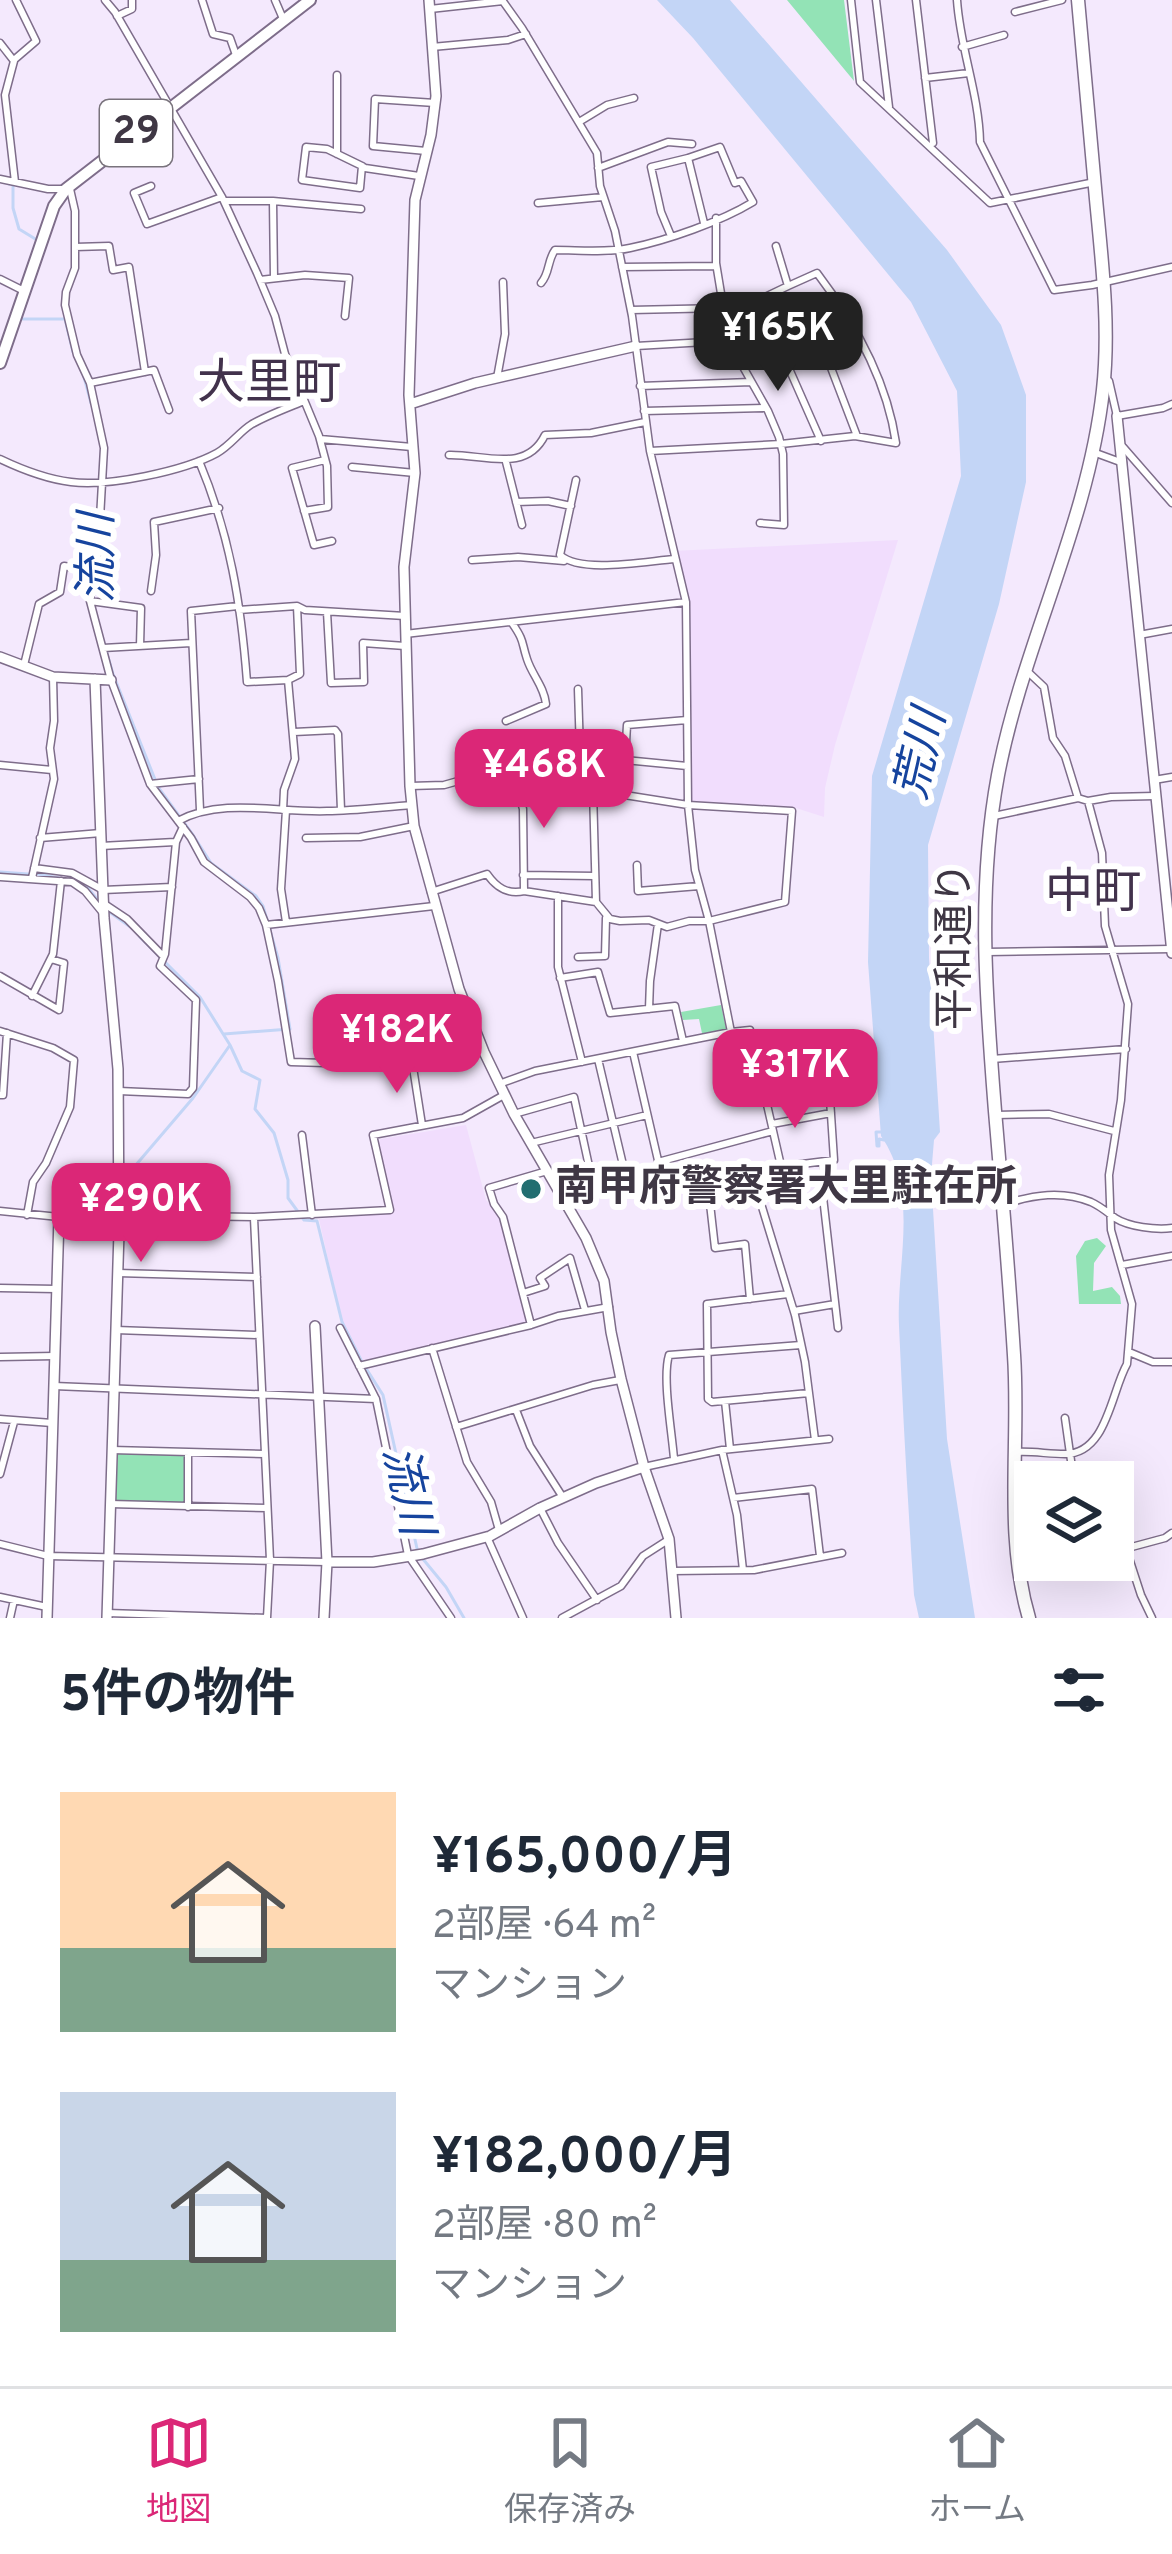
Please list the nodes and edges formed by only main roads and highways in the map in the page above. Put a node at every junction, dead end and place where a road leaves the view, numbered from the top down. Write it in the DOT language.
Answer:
graph roads {
  1 [pos="310,0"];
  2 [pos="1078,0"];
  3 [pos="0,363"];
  4 [pos="1029,1618"];
  1 -- 3 [label="main road, 29"];
  2 -- 4 [label="highway, 平和通り"];
}
